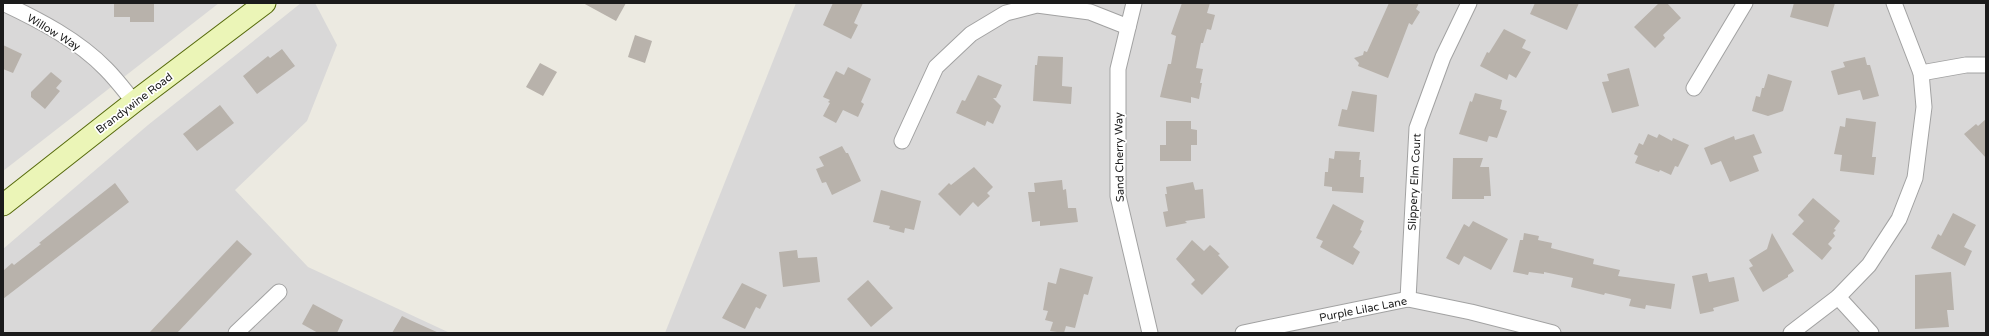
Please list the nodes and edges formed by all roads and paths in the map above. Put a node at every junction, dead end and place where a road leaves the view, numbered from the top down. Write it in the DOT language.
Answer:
graph roads {
  1 [pos="3,3"];
  2 [pos="265,3"];
  3 [pos="1134,3"];
  4 [pos="1469,3"];
  5 [pos="1745,3"];
  6 [pos="1894,3"];
  7 [pos="1128,28"];
  8 [pos="1986,65"];
  9 [pos="1921,73"];
  10 [pos="1694,88"];
  11 [pos="134,102"];
  12 [pos="902,141"];
  13 [pos="3,205"];
  14 [pos="279,292"];
  15 [pos="1838,297"];
  16 [pos="1408,299"];
  17 [pos="236,333"];
  18 [pos="1150,333"];
  19 [pos="1243,333"];
  20 [pos="1553,333"];
  21 [pos="1791,333"];
  22 [pos="1871,333"];
  1 -- 11 [label="street, Willow Way"];
  2 -- 11 [label="main road, Brandywine Road"];
  3 -- 7 [label="street, Sand Cherry Way"];
  4 -- 16 [label="street, Slippery Elm Court"];
  5 -- 10 [label="street"];
  6 -- 9 [label="street"];
  7 -- 12 [label="street"];
  7 -- 18 [label="street, Sand Cherry Way"];
  8 -- 9 [label="street"];
  9 -- 15 [label="street"];
  11 -- 13 [label="main road, Brandywine Road"];
  14 -- 17 [label="street"];
  15 -- 21 [label="street"];
  15 -- 22 [label="street"];
  16 -- 19 [label="street, Purple Lilac Lane"];
  16 -- 20 [label="street, Purple Lilac Lane"];
}
